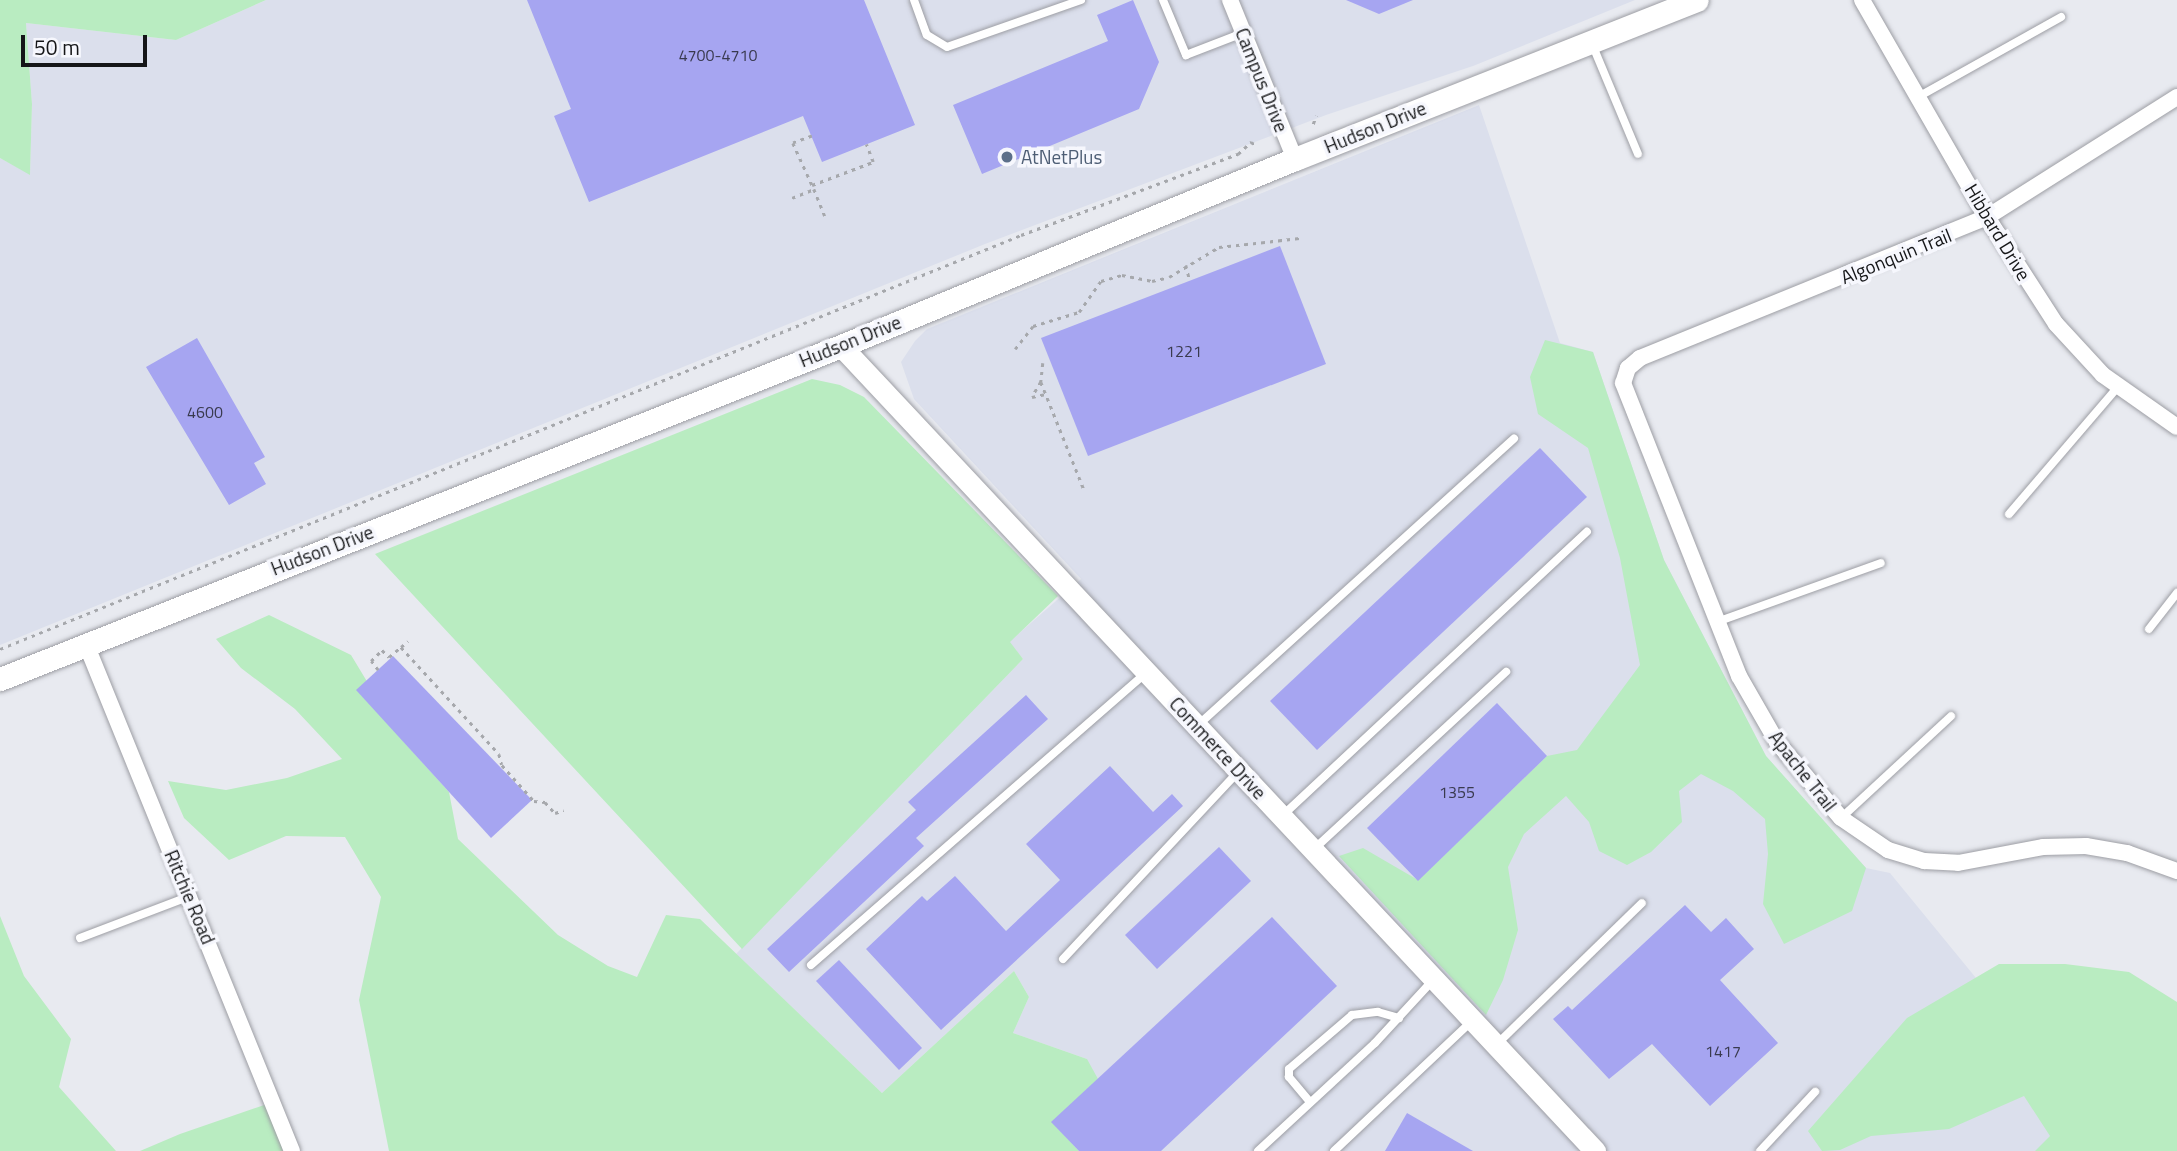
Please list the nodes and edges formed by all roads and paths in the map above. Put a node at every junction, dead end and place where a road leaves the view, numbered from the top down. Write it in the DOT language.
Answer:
graph roads {
  1 [pos="914,0"];
  2 [pos="1081,0"];
  3 [pos="1163,0"];
  4 [pos="1230,0"];
  5 [pos="1698,0"];
  6 [pos="1863,0"];
  7 [pos="2061,17"];
  8 [pos="1243,33"];
  9 [pos="1591,41"];
  10 [pos="1918,97"];
  11 [pos="2177,97"];
  12 [pos="1316,116"];
  13 [pos="1313,124"];
  14 [pos="812,136"];
  15 [pos="866,144"];
  16 [pos="1256,145"];
  17 [pos="1637,153"];
  18 [pos="1295,159"];
  19 [pos="813,187"];
  20 [pos="792,198"];
  21 [pos="824,216"];
  22 [pos="1987,216"];
  23 [pos="1300,238"];
  24 [pos="1186,265"];
  25 [pos="1190,281"];
  26 [pos="841,346"];
  27 [pos="1015,349"];
  28 [pos="1043,363"];
  29 [pos="1041,382"];
  30 [pos="2118,387"];
  31 [pos="1046,394"];
  32 [pos="1626,398"];
  33 [pos="2177,427"];
  34 [pos="1514,439"];
  35 [pos="1085,492"];
  36 [pos="2009,514"];
  37 [pos="1587,532"];
  38 [pos="1881,564"];
  39 [pos="2177,593"];
  40 [pos="1717,622"];
  41 [pos="2149,629"];
  42 [pos="408,641"];
  43 [pos="86,644"];
  44 [pos="401,648"];
  45 [pos="0,649"];
  46 [pos="378,670"];
  47 [pos="1146,672"];
  48 [pos="1506,672"];
  49 [pos="0,679"];
  50 [pos="1951,716"];
  51 [pos="1198,726"];
  52 [pos="1239,770"];
  53 [pos="564,810"];
  54 [pos="1282,816"];
  55 [pos="1841,818"];
  56 [pos="1313,850"];
  57 [pos="2177,871"];
  58 [pos="190,896"];
  59 [pos="1642,903"];
  60 [pos="80,938"];
  61 [pos="1063,959"];
  62 [pos="811,965"];
  63 [pos="1434,979"];
  64 [pos="1399,1018"];
  65 [pos="1472,1021"];
  66 [pos="1495,1046"];
  67 [pos="1815,1092"];
  68 [pos="1310,1102"];
  69 [pos="292,1151"];
  70 [pos="1258,1151"];
  71 [pos="1334,1151"];
  72 [pos="1595,1151"];
  73 [pos="1760,1151"];
  1 -- 2 [label="lane"];
  3 -- 8 [label="lane"];
  4 -- 8 [label="street, Campus Drive"];
  5 -- 9 [label="main road, Hudson Drive"];
  6 -- 10 [label="street, Hibbard Drive"];
  7 -- 10 [label="lane"];
  8 -- 18 [label="street, Campus Drive"];
  9 -- 17 [label="lane"];
  9 -- 18 [label="main road, Hudson Drive"];
  10 -- 22 [label="street, Hibbard Drive"];
  11 -- 22 [label="street, Algonquin Trail"];
  12 -- 13 [label="path"];
  14 -- 19 [label="path"];
  15 -- 19 [label="path"];
  16 -- 45 [label="path"];
  18 -- 26 [label="main road, Hudson Drive"];
  19 -- 20 [label="path"];
  19 -- 21 [label="path"];
  22 -- 30 [label="street, Hibbard Drive"];
  22 -- 32 [label="street, Algonquin Trail"];
  23 -- 24 [label="path"];
  24 -- 25 [label="path"];
  24 -- 27 [label="path"];
  26 -- 43 [label="main road, Hudson Drive"];
  26 -- 47 [label="street, Commerce Drive"];
  28 -- 29 [label="path"];
  29 -- 31 [label="path"];
  29 -- 31 [label="path"];
  30 -- 33 [label="street, Hibbard Drive"];
  30 -- 36 [label="lane"];
  31 -- 35 [label="path"];
  32 -- 40 [label="street, Apache Trail"];
  34 -- 51 [label="lane"];
  37 -- 54 [label="lane"];
  38 -- 40 [label="lane"];
  39 -- 41 [label="lane"];
  40 -- 55 [label="street, Apache Trail"];
  42 -- 44 [label="path"];
  43 -- 49 [label="main road, Hudson Drive"];
  43 -- 58 [label="street, Ritchie Road"];
  44 -- 46 [label="path"];
  44 -- 53 [label="path"];
  47 -- 51 [label="street, Commerce Drive"];
  47 -- 62 [label="lane"];
  48 -- 56 [label="lane"];
  50 -- 55 [label="lane"];
  51 -- 52 [label="street, Commerce Drive"];
  52 -- 54 [label="street, Commerce Drive"];
  52 -- 61 [label="lane"];
  54 -- 56 [label="street, Commerce Drive"];
  55 -- 57 [label="street, Apache Trail"];
  56 -- 63 [label="street, Commerce Drive"];
  58 -- 60 [label="lane"];
  58 -- 69 [label="street, Ritchie Road"];
  59 -- 66 [label="lane"];
  63 -- 64 [label="lane"];
  63 -- 65 [label="street, Commerce Drive"];
  64 -- 68 [label="lane"];
  64 -- 68 [label="lane"];
  65 -- 66 [label="street, Commerce Drive"];
  65 -- 71 [label="lane"];
  66 -- 72 [label="street, Commerce Drive"];
  67 -- 73 [label="lane"];
  68 -- 70 [label="lane"];
}
